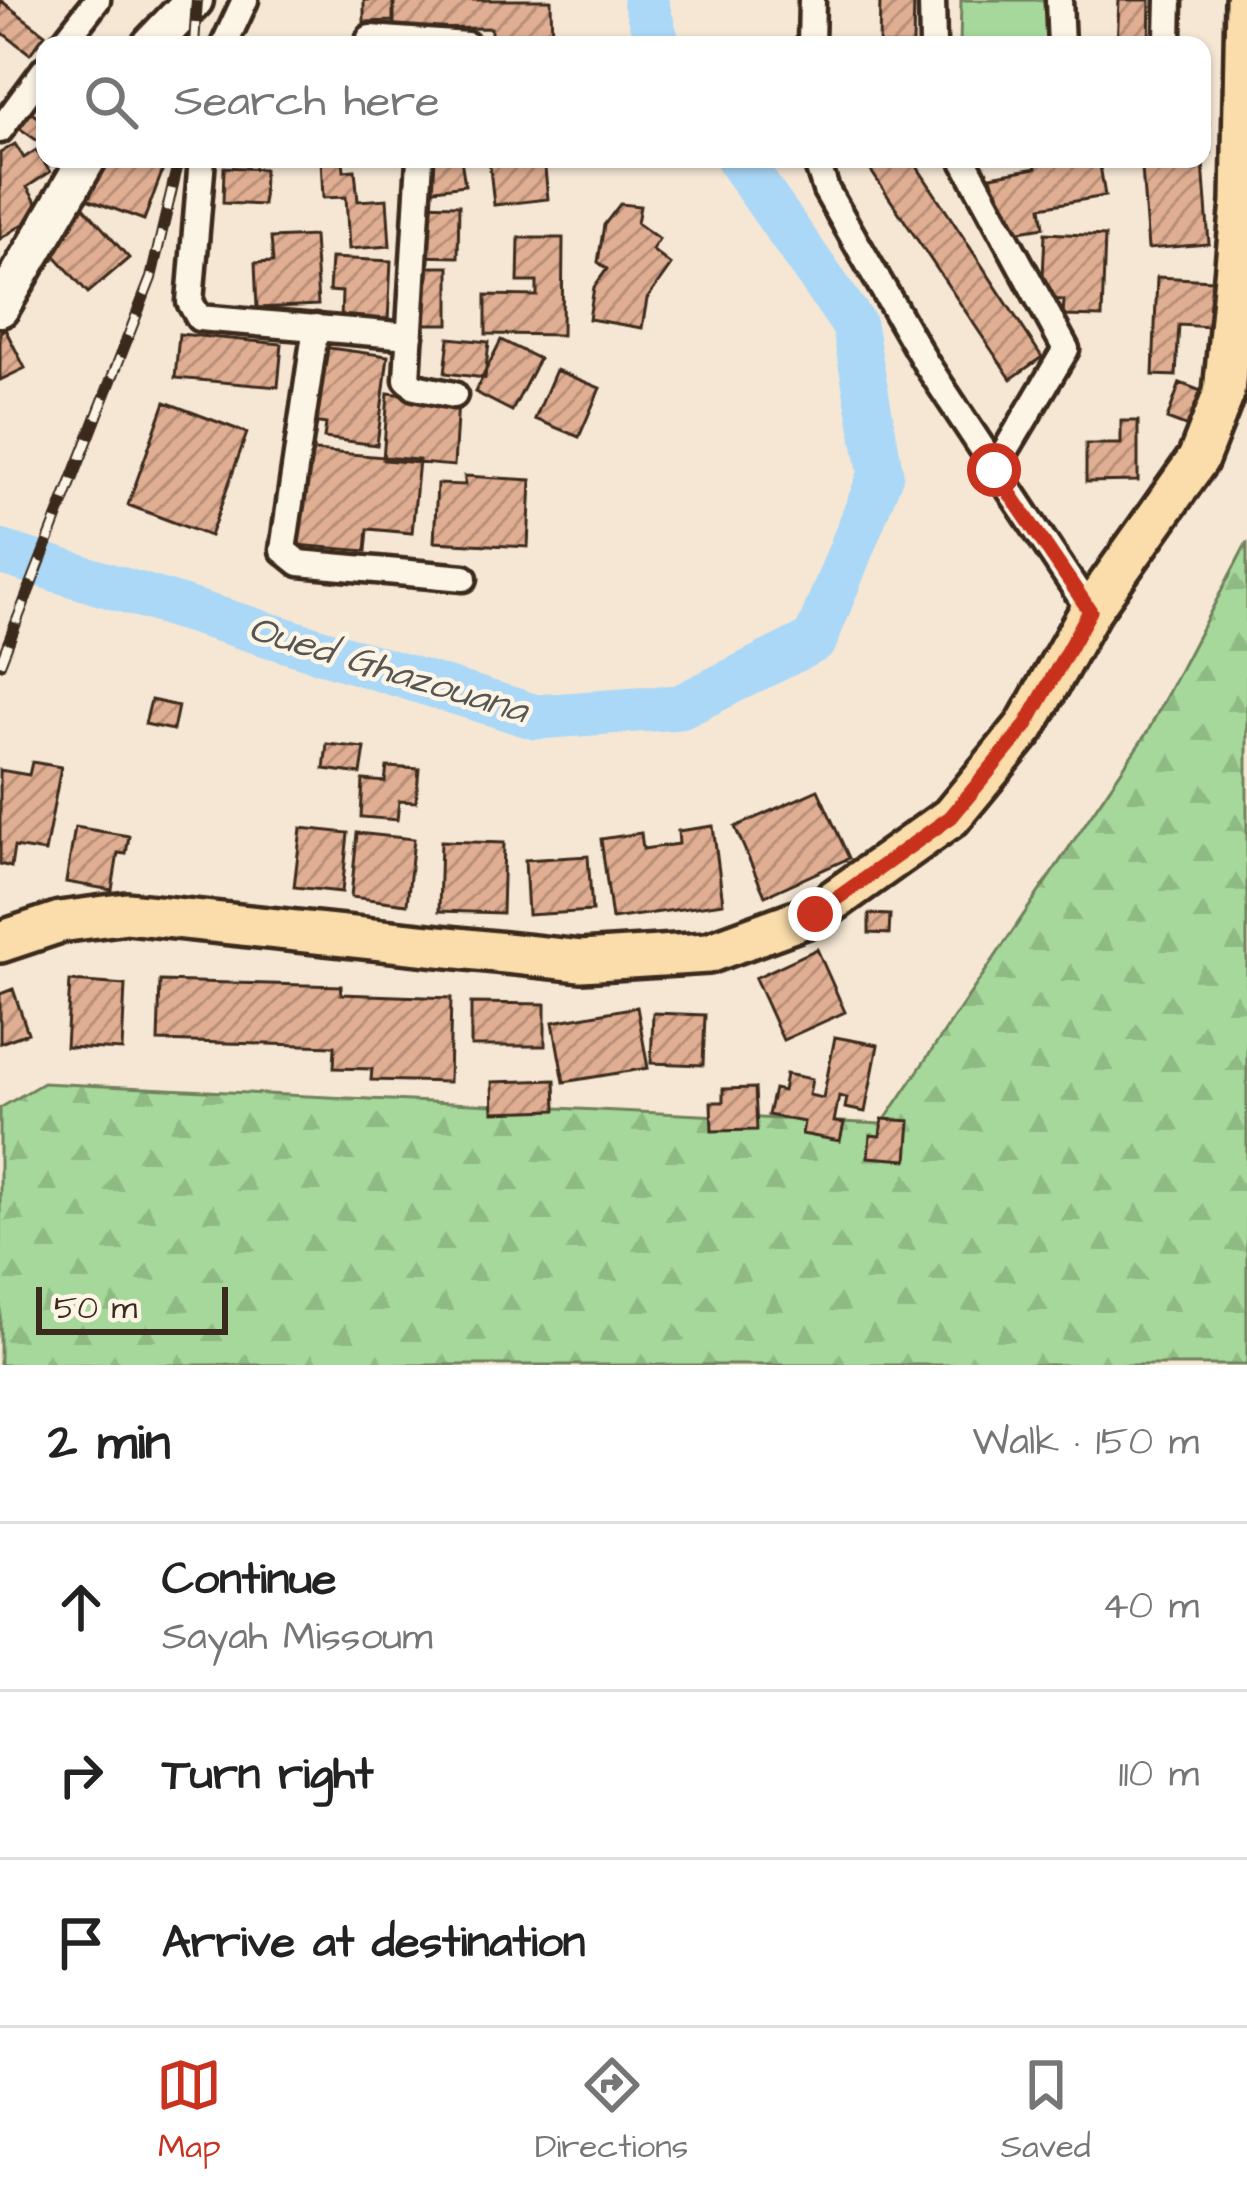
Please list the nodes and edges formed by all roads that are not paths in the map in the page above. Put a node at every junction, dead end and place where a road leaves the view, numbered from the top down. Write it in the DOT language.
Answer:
graph roads {
  1 [pos="97,0"];
  2 [pos="245,0"];
  3 [pos="812,0"];
  4 [pos="932,0"];
  5 [pos="1059,0"];
  6 [pos="1168,0"];
  7 [pos="1229,0"];
  8 [pos="1246,0"];
  9 [pos="69,36"];
  10 [pos="228,36"];
  11 [pos="812,36"];
  12 [pos="933,36"];
  13 [pos="1061,36"];
  14 [pos="1168,36"];
  15 [pos="36,81"];
  16 [pos="0,130"];
  17 [pos="82,168"];
  18 [pos="201,168"];
  19 [pos="419,168"];
  20 [pos="820,168"];
  21 [pos="968,168"];
  22 [pos="1236,250"];
  23 [pos="0,308"];
  24 [pos="316,327"];
  25 [pos="410,336"];
  26 [pos="454,395"];
  27 [pos="994,470"];
  28 [pos="464,578"];
  29 [pos="1090,611"];
  30 [pos="0,942"];
  1 -- 9 [label="street"];
  2 -- 10 [label="street"];
  3 -- 11 [label="street"];
  4 -- 12 [label="street"];
  5 -- 13 [label="street"];
  6 -- 14 [label="street"];
  7 -- 22 [label="main road"];
  8 -- 22 [label="main road"];
  15 -- 16 [label="street"];
  17 -- 23 [label="main road"];
  18 -- 24 [label="street"];
  19 -- 25 [label="street"];
  20 -- 27 [label="street"];
  21 -- 27 [label="street"];
  22 -- 29 [label="main road"];
  24 -- 25 [label="street"];
  24 -- 28 [label="street"];
  25 -- 26 [label="street"];
  27 -- 29 [label="street"];
  29 -- 30 [label="main road"];
}
